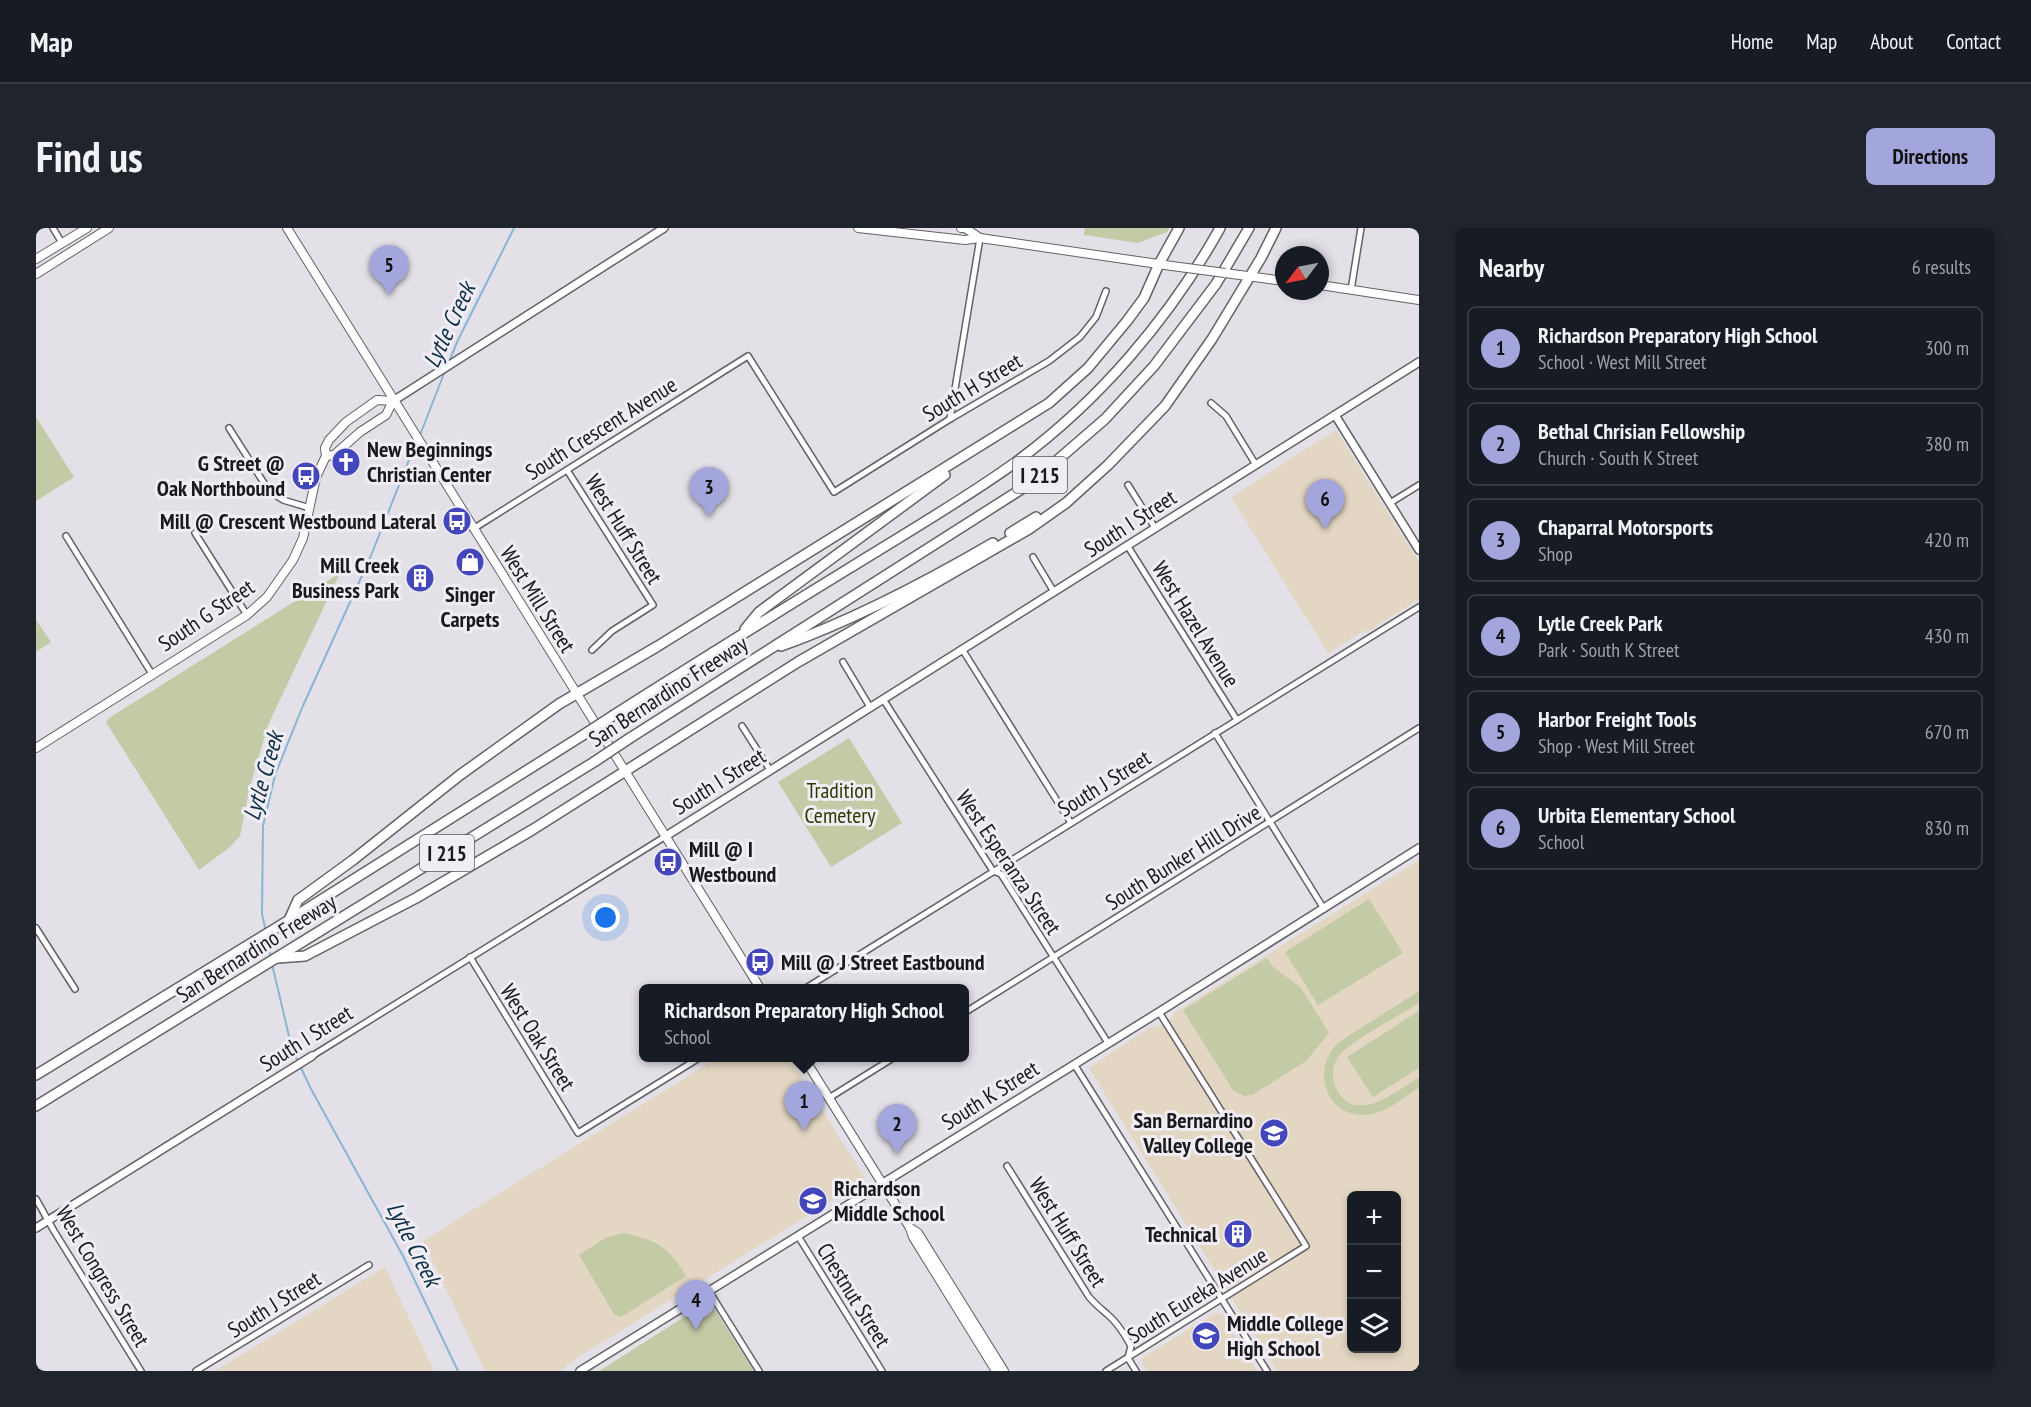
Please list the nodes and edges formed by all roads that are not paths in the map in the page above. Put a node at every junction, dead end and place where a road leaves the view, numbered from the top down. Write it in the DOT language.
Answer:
graph roads {
  1 [pos="53,228"];
  2 [pos="87,228"];
  3 [pos="109,228"];
  4 [pos="287,228"];
  5 [pos="664,228"];
  6 [pos="858,228"];
  7 [pos="961,228"];
  8 [pos="1179,228"];
  9 [pos="1220,228"];
  10 [pos="1250,228"];
  11 [pos="1276,228"];
  12 [pos="1360,228"];
  13 [pos="980,238"];
  14 [pos="62,243"];
  15 [pos="36,259"];
  16 [pos="1159,264"];
  17 [pos="36,274"];
  18 [pos="1244,276"];
  19 [pos="1275,280"];
  20 [pos="1329,286"];
  21 [pos="1351,290"];
  22 [pos="1106,291"];
  23 [pos="1419,300"];
  24 [pos="1419,362"];
  25 [pos="393,401"];
  26 [pos="1211,403"];
  27 [pos="1035,412"];
  28 [pos="1335,415"];
  29 [pos="950,419"];
  30 [pos="229,428"];
  31 [pos="326,456"];
  32 [pos="1108,465"];
  33 [pos="1256,465"];
  34 [pos="567,470"];
  35 [pos="1128,485"];
  36 [pos="1419,485"];
  37 [pos="834,492"];
  38 [pos="1390,503"];
  39 [pos="310,508"];
  40 [pos="1155,528"];
  41 [pos="473,529"];
  42 [pos="195,532"];
  43 [pos="66,536"];
  44 [pos="1127,545"];
  45 [pos="1419,550"];
  46 [pos="1033,556"];
  47 [pos="1054,592"];
  48 [pos="1419,607"];
  49 [pos="247,615"];
  50 [pos="738,636"];
  51 [pos="592,650"];
  52 [pos="962,650"];
  53 [pos="765,651"];
  54 [pos="843,662"];
  55 [pos="152,674"];
  56 [pos="576,695"];
  57 [pos="883,699"];
  58 [pos="870,707"];
  59 [pos="1237,720"];
  60 [pos="742,726"];
  61 [pos="1419,728"];
  62 [pos="1215,733"];
  63 [pos="36,748"];
  64 [pos="770,770"];
  65 [pos="625,772"];
  66 [pos="1270,821"];
  67 [pos="1071,823"];
  68 [pos="666,836"];
  69 [pos="1419,848"];
  70 [pos="993,871"];
  71 [pos="1324,909"];
  72 [pos="289,920"];
  73 [pos="36,928"];
  74 [pos="470,957"];
  75 [pos="278,958"];
  76 [pos="1054,958"];
  77 [pos="758,984"];
  78 [pos="812,984"];
  79 [pos="75,989"];
  80 [pos="969,1010"];
  81 [pos="1159,1012"];
  82 [pos="1108,1043"];
  83 [pos="312,1056"];
  84 [pos="693,1062"];
  85 [pos="806,1062"];
  86 [pos="887,1062"];
  87 [pos="1074,1064"];
  88 [pos="36,1075"];
  89 [pos="829,1098"];
  90 [pos="36,1106"];
  91 [pos="1007,1166"];
  92 [pos="882,1184"];
  93 [pos="36,1199"];
  94 [pos="48,1220"];
  95 [pos="36,1228"];
  96 [pos="910,1228"];
  97 [pos="798,1236"];
  98 [pos="369,1265"];
  99 [pos="709,1291"];
  100 [pos="1222,1299"];
  101 [pos="1128,1358"];
  102 [pos="141,1371"];
  103 [pos="196,1371"];
  104 [pos="580,1371"];
  105 [pos="759,1371"];
  106 [pos="882,1371"];
  107 [pos="996,1371"];
  108 [pos="1004,1371"];
  109 [pos="1106,1371"];
  110 [pos="1136,1371"];
  111 [pos="1268,1371"];
  1 -- 14 [label="street"];
  2 -- 14 [label="main road"];
  3 -- 17 [label="main road"];
  4 -- 25 [label="main road, West Mill Street"];
  5 -- 25 [label="street, South G Street"];
  6 -- 13 [label="main road"];
  7 -- 13 [label="main road"];
  8 -- 16 [label="highway"];
  9 -- 50 [label="highway, San Bernardino Freeway / I 215"];
  10 -- 53 [label="highway, San Bernardino Freeway / I 215"];
  11 -- 18 [label="highway"];
  12 -- 21 [label="street"];
  13 -- 16 [label="main road"];
  13 -- 29 [label="street"];
  14 -- 15 [label="main road"];
  16 -- 18 [label="main road, bridge"];
  16 -- 27 [label="highway"];
  18 -- 19 [label="main road"];
  18 -- 32 [label="highway"];
  20 -- 21 [label="main road"];
  21 -- 23 [label="main road"];
  22 -- 29 [label="street, South H Street"];
  24 -- 28 [label="street, South I Street"];
  25 -- 31 [label="main road, South G Street"];
  25 -- 31 [label="main road, South G Street"];
  25 -- 41 [label="main road, West Mill Street"];
  26 -- 33 [label="street"];
  27 -- 50 [label="highway"];
  27 -- 56 [label="highway"];
  28 -- 33 [label="street, South I Street"];
  28 -- 38 [label="street"];
  29 -- 37 [label="street, South H Street"];
  30 -- 39 [label="street"];
  31 -- 39 [label="main road, South G Street"];
  32 -- 53 [label="highway"];
  32 -- 65 [label="highway"];
  33 -- 40 [label="street, South I Street"];
  34 -- 37 [label="street, South Crescent Avenue"];
  34 -- 41 [label="street, South Crescent Avenue"];
  34 -- 51 [label="street, West Huff Street"];
  35 -- 40 [label="street, West Hazel Avenue"];
  36 -- 38 [label="street"];
  38 -- 45 [label="street"];
  39 -- 49 [label="main road, South G Street"];
  40 -- 44 [label="street, South I Street"];
  41 -- 56 [label="main road, West Mill Street"];
  42 -- 49 [label="street"];
  43 -- 55 [label="street"];
  44 -- 47 [label="street, South I Street"];
  44 -- 59 [label="street, West Hazel Avenue"];
  46 -- 47 [label="street"];
  47 -- 52 [label="street, South I Street"];
  48 -- 59 [label="street, South J Street"];
  49 -- 55 [label="main road, South G Street"];
  50 -- 72 [label="highway, San Bernardino Freeway / I 215, bridge"];
  52 -- 57 [label="street, South I Street"];
  52 -- 67 [label="street"];
  53 -- 75 [label="highway, San Bernardino Freeway / I 215, bridge"];
  54 -- 58 [label="street"];
  55 -- 63 [label="main road, South G Street"];
  56 -- 65 [label="main road, West Mill Street"];
  56 -- 72 [label="highway"];
  57 -- 58 [label="street, South I Street"];
  57 -- 70 [label="street, West Esperanza Street"];
  58 -- 64 [label="street, South I Street"];
  59 -- 62 [label="street, South J Street"];
  60 -- 64 [label="street"];
  61 -- 66 [label="street, South Bunker Hill Drive"];
  62 -- 66 [label="street"];
  62 -- 67 [label="street, South J Street"];
  64 -- 68 [label="street, South I Street"];
  65 -- 68 [label="main road, West Mill Street"];
  65 -- 75 [label="highway"];
  66 -- 71 [label="street"];
  66 -- 76 [label="street, South Bunker Hill Drive"];
  67 -- 70 [label="street, South J Street"];
  68 -- 74 [label="street, South I Street"];
  68 -- 77 [label="main road, West Mill Street"];
  69 -- 71 [label="street, South K Street"];
  70 -- 76 [label="street, West Esperanza Street"];
  70 -- 78 [label="street, South J Street"];
  71 -- 81 [label="street, South K Street"];
  72 -- 88 [label="highway, San Bernardino Freeway / I 215"];
  73 -- 79 [label="street"];
  74 -- 83 [label="street, South I Street"];
  74 -- 84 [label="street, West Oak Street"];
  75 -- 90 [label="highway, San Bernardino Freeway / I 215"];
  76 -- 80 [label="street, South Bunker Hill Drive"];
  76 -- 82 [label="street, West Esperanza Street"];
  81 -- 82 [label="street, South K Street"];
  81 -- 100 [label="street, South Eureka Avenue"];
  82 -- 87 [label="street, South K Street"];
  83 -- 94 [label="street, South I Street"];
  85 -- 89 [label="main road"];
  86 -- 89 [label="street"];
  87 -- 92 [label="street, South K Street"];
  87 -- 100 [label="street"];
  89 -- 92 [label="main road"];
  91 -- 101 [label="street, West Huff Street"];
  92 -- 96 [label="main road"];
  92 -- 97 [label="street, South K Street"];
  93 -- 94 [label="street, West Congress Street"];
  94 -- 95 [label="street, South I Street"];
  94 -- 102 [label="street, West Congress Street"];
  96 -- 107 [label="main road"];
  96 -- 108 [label="main road"];
  97 -- 99 [label="street, South K Street"];
  97 -- 106 [label="street, Chestnut Street"];
  98 -- 103 [label="street, South J Street"];
  99 -- 104 [label="street, South K Street"];
  99 -- 105 [label="street"];
  100 -- 101 [label="street, South Eureka Avenue"];
  100 -- 111 [label="street"];
  101 -- 109 [label="street, South Eureka Avenue"];
  101 -- 110 [label="street, West Huff Street"];
}
